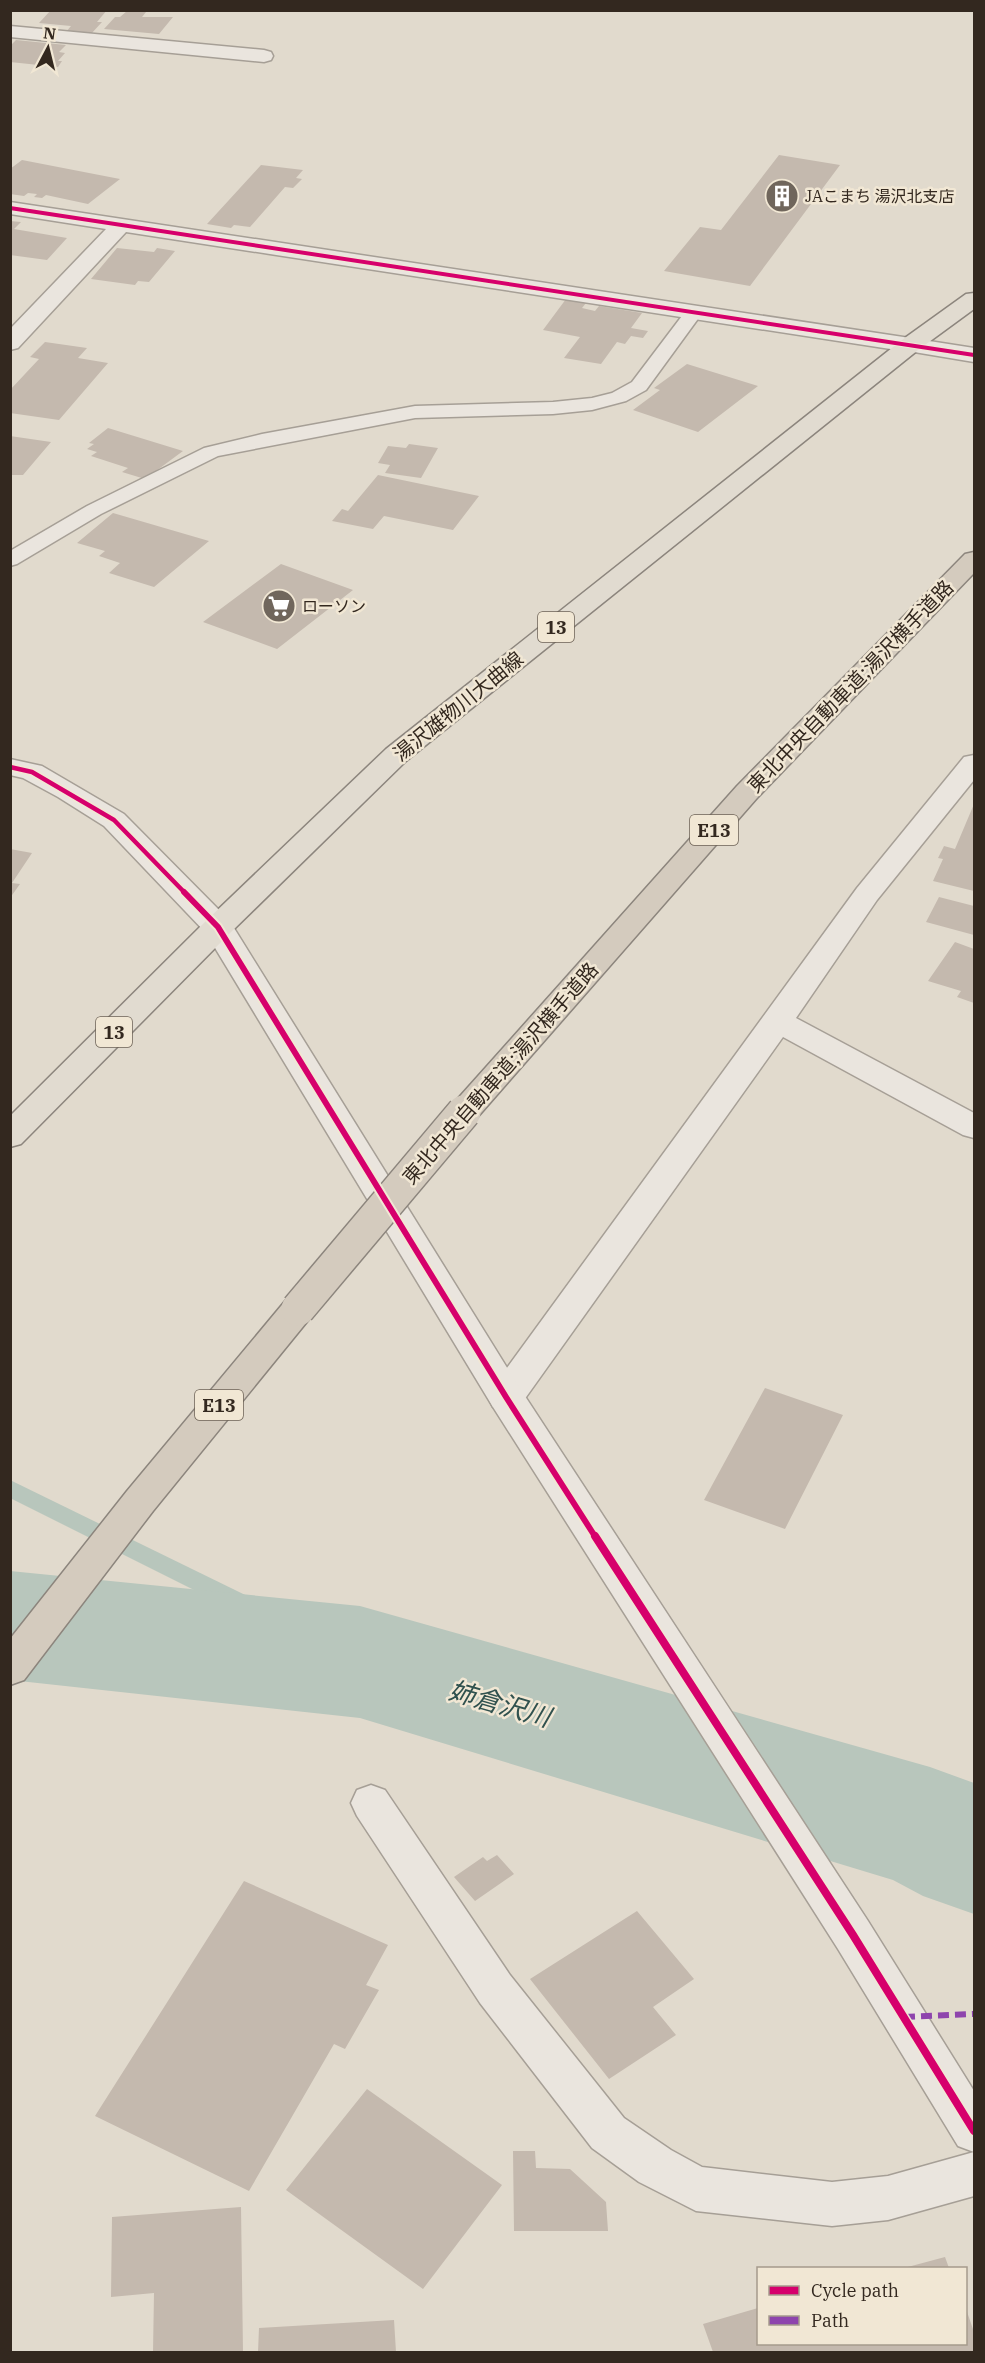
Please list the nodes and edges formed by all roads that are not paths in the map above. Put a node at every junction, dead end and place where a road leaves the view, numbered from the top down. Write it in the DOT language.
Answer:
graph roads {
  1 [pos="10,31"];
  2 [pos="264,56"];
  3 [pos="10,208"];
  4 [pos="121,225"];
  5 [pos="975,299"];
  6 [pos="694,312"];
  7 [pos="10,343"];
  8 [pos="910,345"];
  9 [pos="975,355"];
  10 [pos="975,559"];
  11 [pos="10,560"];
  12 [pos="975,764"];
  13 [pos="10,767"];
  14 [pos="218,927"];
  15 [pos="778,1021"];
  16 [pos="975,1126"];
  17 [pos="10,1136"];
  18 [pos="506,1397"];
  19 [pos="10,1669"];
  20 [pos="371,1803"];
  21 [pos="975,2131"];
  22 [pos="975,2174"];
  1 -- 2 [label="street"];
  3 -- 4 [label="street"];
  4 -- 6 [label="street"];
  4 -- 7 [label="street"];
  5 -- 8 [label="main road, 湯沢雄物川大曲線 / 13"];
  6 -- 8 [label="street"];
  6 -- 11 [label="lane"];
  8 -- 9 [label="street"];
  8 -- 14 [label="main road, 湯沢雄物川大曲線 / 13"];
  10 -- 19 [label="highway, 東北中央自動車道;湯沢横手道路 / E13, bridge"];
  12 -- 15 [label="street"];
  13 -- 14 [label="street"];
  14 -- 17 [label="main road, 湯沢雄物川大曲線 / 13"];
  14 -- 18 [label="street"];
  15 -- 16 [label="street"];
  15 -- 18 [label="street"];
  18 -- 21 [label="street"];
  20 -- 22 [label="street"];
}
